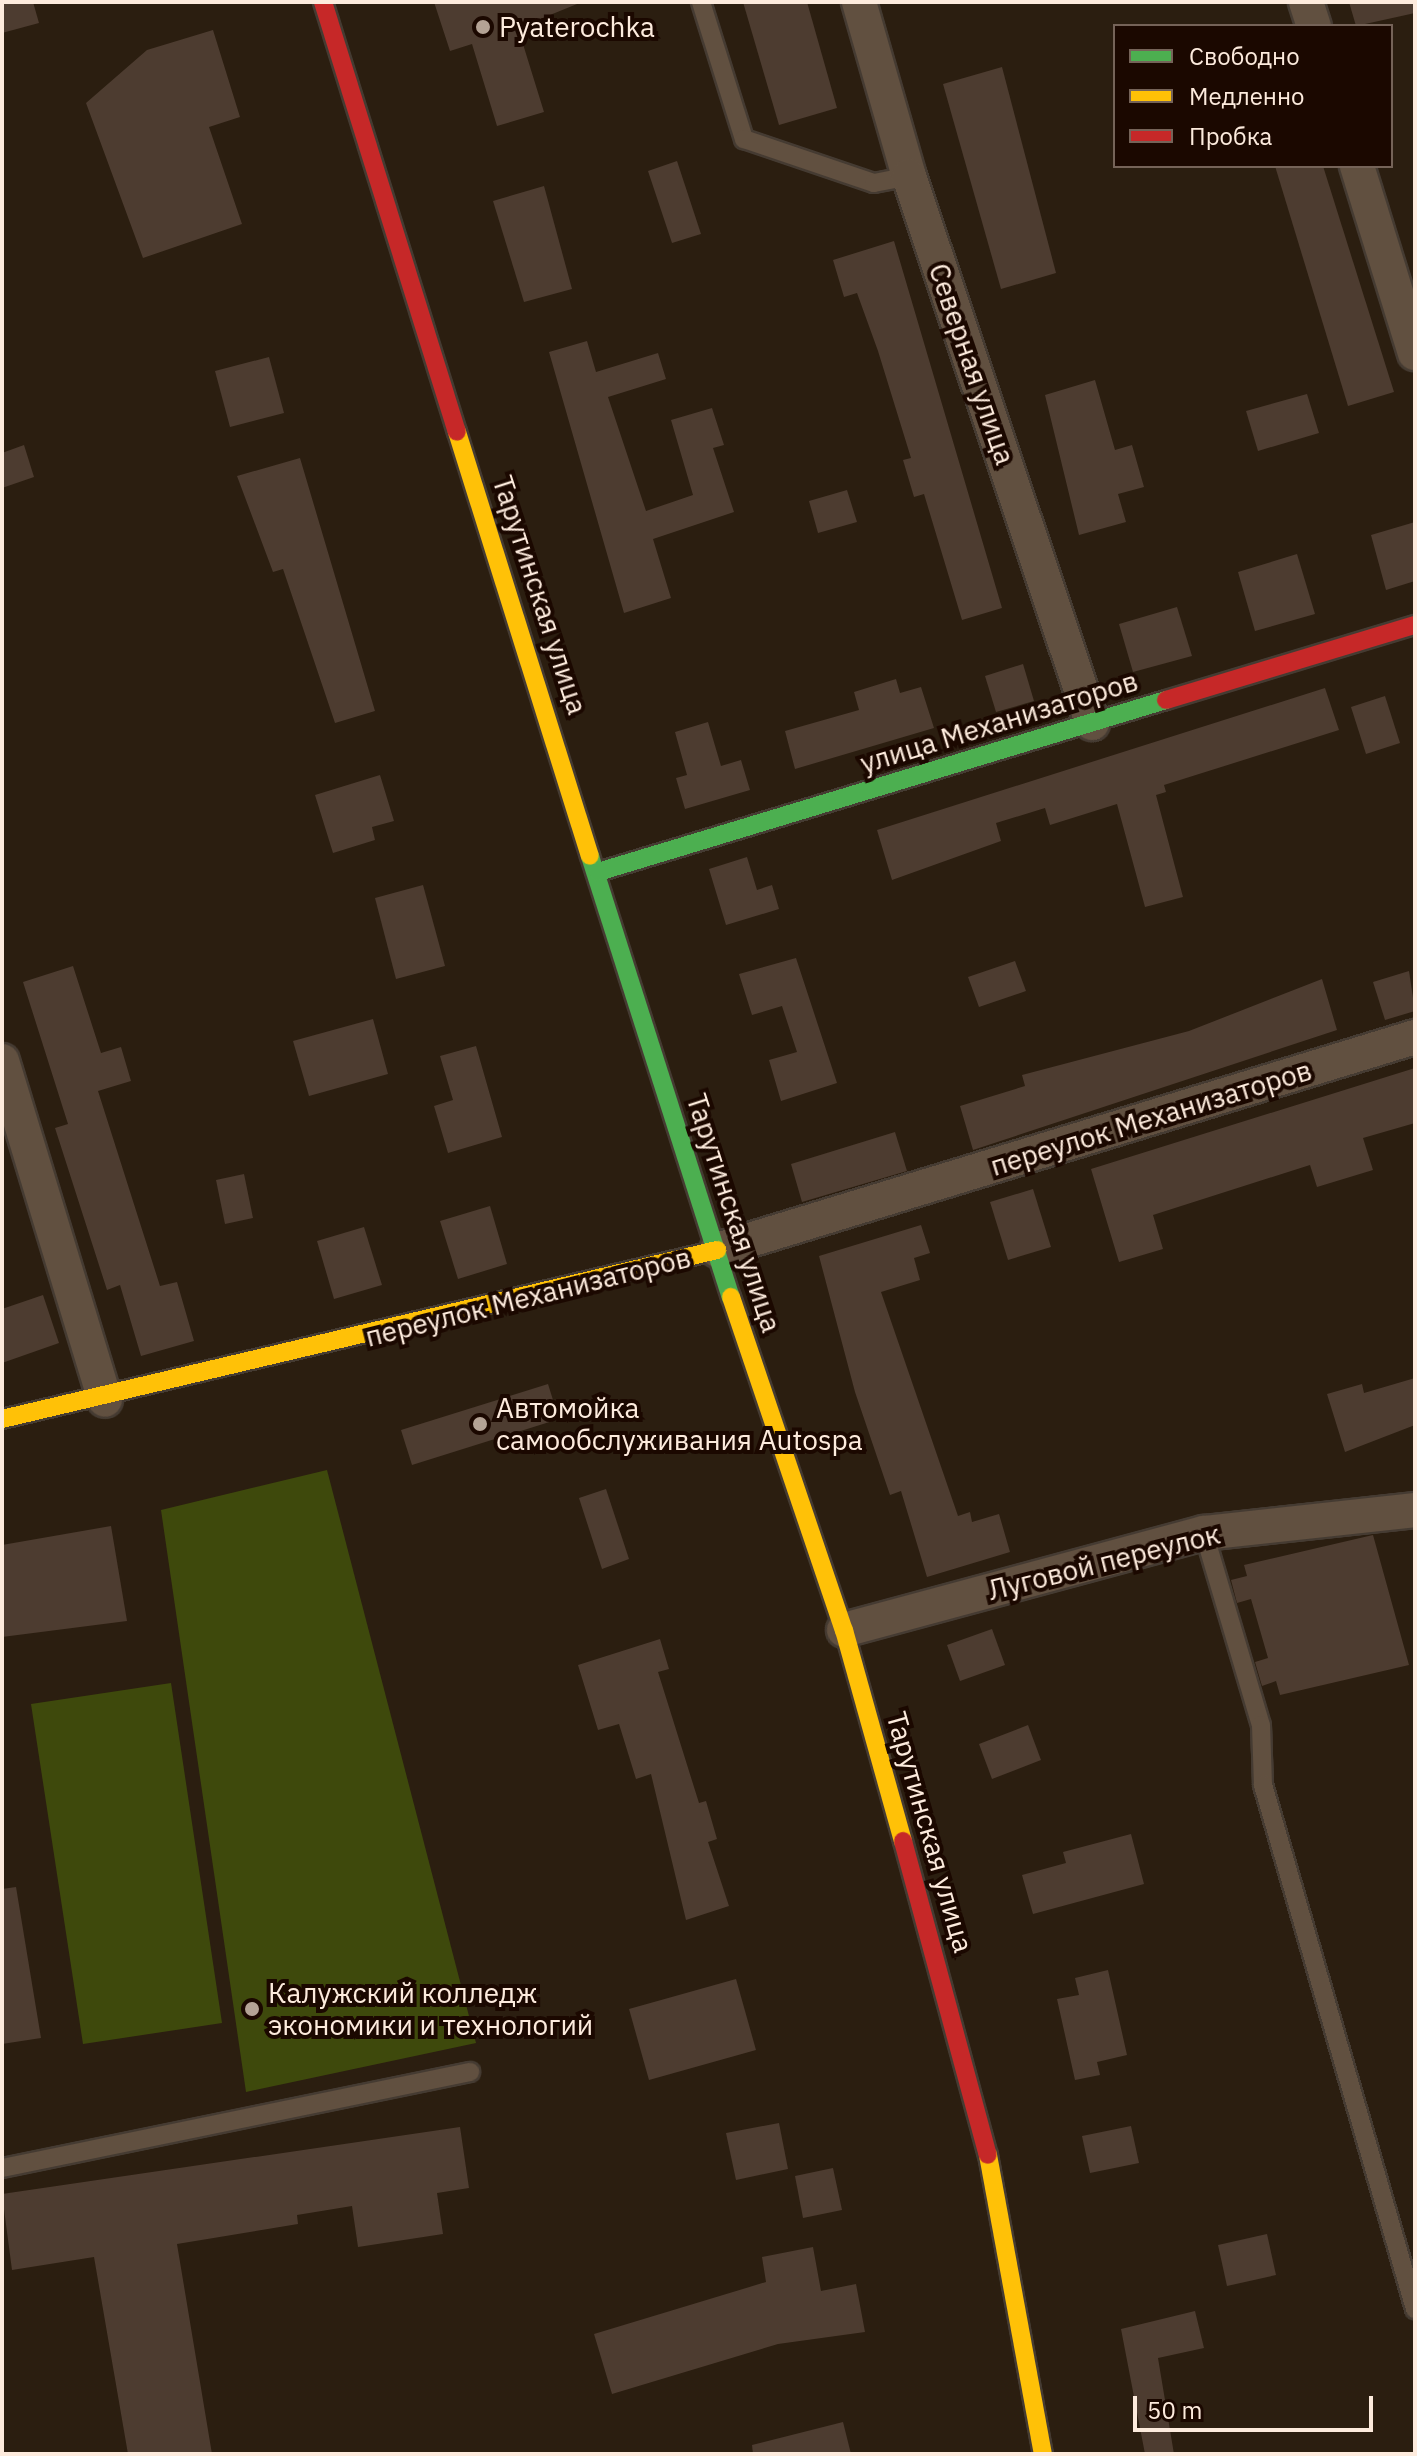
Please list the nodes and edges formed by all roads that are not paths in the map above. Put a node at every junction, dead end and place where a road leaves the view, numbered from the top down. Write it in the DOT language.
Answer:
graph roads {
  1 [pos="323,2"];
  2 [pos="701,2"];
  3 [pos="859,2"];
  4 [pos="1306,2"];
  5 [pos="1313,24"];
  6 [pos="1358,168"];
  7 [pos="909,176"];
  8 [pos="1415,353"];
  9 [pos="1415,625"];
  10 [pos="1092,723"];
  11 [pos="598,872"];
  12 [pos="1415,1037"];
  13 [pos="2,1061"];
  14 [pos="717,1250"];
  15 [pos="105,1400"];
  16 [pos="2,1419"];
  17 [pos="1415,1510"];
  18 [pos="1204,1533"];
  19 [pos="844,1630"];
  20 [pos="470,2072"];
  21 [pos="2,2168"];
  22 [pos="1414,2315"];
  23 [pos="1043,2454"];
  1 -- 11 [label="main road, Тарутинская улица"];
  2 -- 7 [label="lane"];
  3 -- 7 [label="street, Северная улица"];
  4 -- 5 [label="street"];
  6 -- 8 [label="street"];
  7 -- 10 [label="street, Северная улица"];
  9 -- 10 [label="main road, улица Механизаторов"];
  10 -- 11 [label="main road, улица Механизаторов"];
  11 -- 14 [label="main road, Тарутинская улица"];
  12 -- 14 [label="street, переулок Механизаторов"];
  13 -- 15 [label="street"];
  14 -- 15 [label="main road, переулок Механизаторов"];
  14 -- 19 [label="main road, Тарутинская улица"];
  15 -- 16 [label="main road, переулок Механизаторов"];
  17 -- 18 [label="street, Луговой переулок"];
  18 -- 19 [label="street, Луговой переулок"];
  18 -- 22 [label="lane"];
  19 -- 23 [label="main road, Тарутинская улица"];
  20 -- 21 [label="lane"];
}
